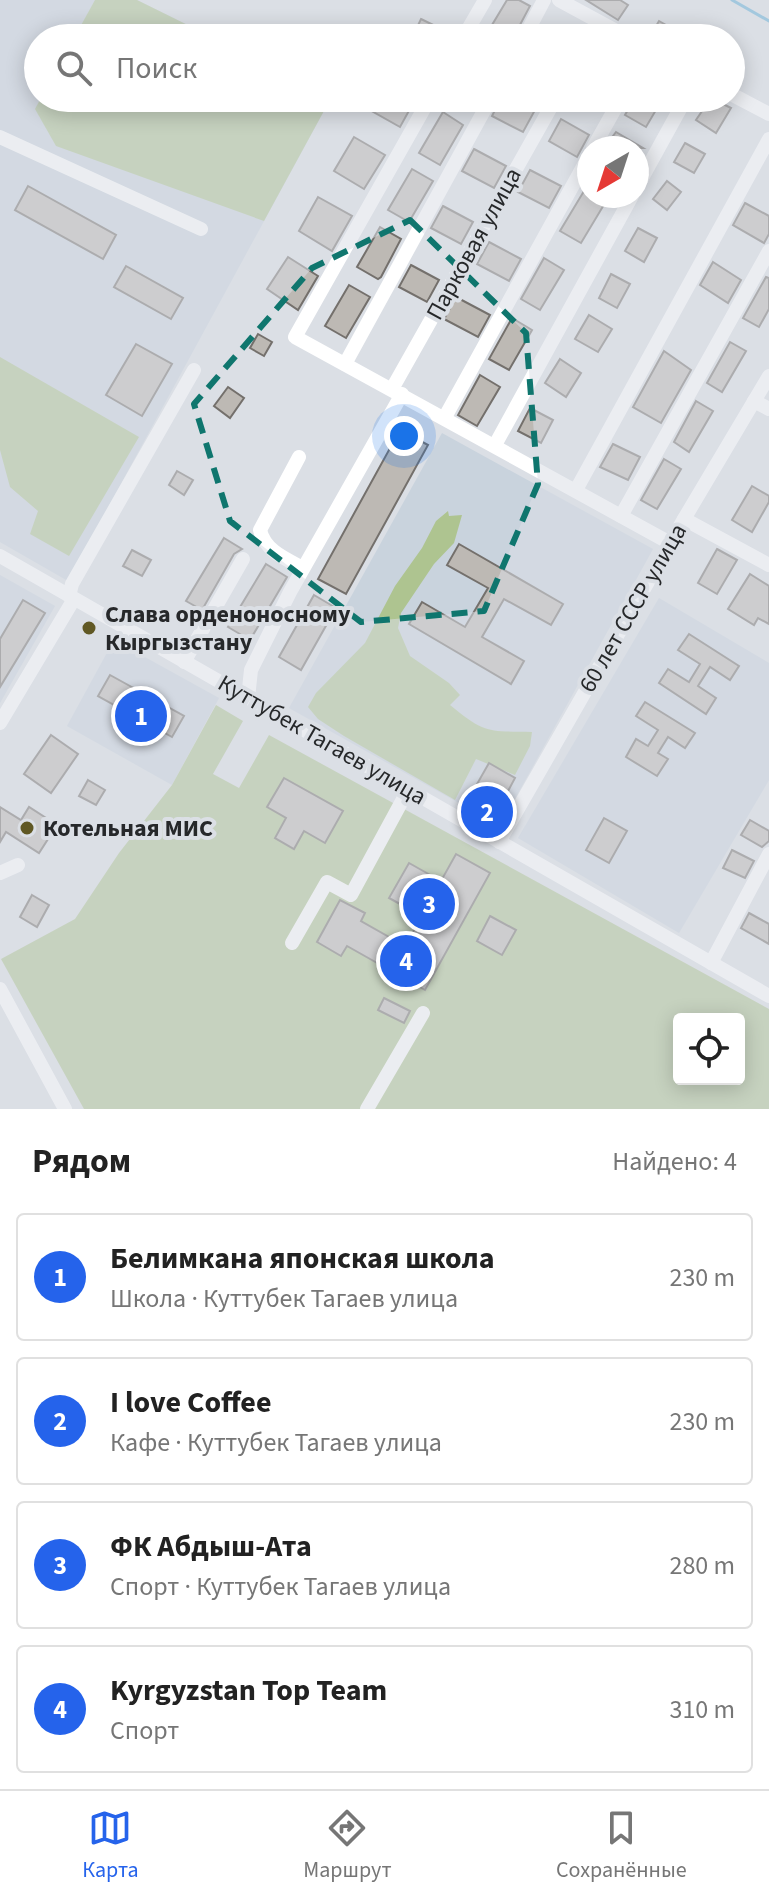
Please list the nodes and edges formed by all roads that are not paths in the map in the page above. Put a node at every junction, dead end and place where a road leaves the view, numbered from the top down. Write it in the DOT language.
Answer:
graph roads {
  1 [pos="485,0"];
  2 [pos="544,0"];
  3 [pos="559,0"];
  4 [pos="599,22"];
  5 [pos="471,24"];
  6 [pos="531,24"];
  7 [pos="603,24"];
  8 [pos="745,101"];
  9 [pos="422,112"];
  10 [pos="483,112"];
  11 [pos="548,112"];
  12 [pos="613,112"];
  13 [pos="678,112"];
  14 [pos="769,114"];
  15 [pos="600,136"];
  16 [pos="0,137"];
  17 [pos="769,139"];
  18 [pos="649,165"];
  19 [pos="577,178"];
  20 [pos="625,208"];
  21 [pos="201,229"];
  22 [pos="769,251"];
  23 [pos="345,364"];
  24 [pos="194,370"];
  25 [pos="769,376"];
  26 [pos="397,391"];
  27 [pos="754,401"];
  28 [pos="769,409"];
  29 [pos="445,417"];
  30 [pos="495,445"];
  31 [pos="299,457"];
  32 [pos="576,490"];
  33 [pos="621,516"];
  34 [pos="684,519"];
  35 [pos="670,543"];
  36 [pos="0,556"];
  37 [pos="243,559"];
  38 [pos="769,565"];
  39 [pos="303,568"];
  40 [pos="68,596"];
  41 [pos="184,662"];
  42 [pos="248,698"];
  43 [pos="0,723"];
  44 [pos="408,790"];
  45 [pos="499,842"];
  46 [pos="769,854"];
  47 [pos="18,865"];
  48 [pos="0,873"];
  49 [pos="292,943"];
  50 [pos="711,963"];
  51 [pos="0,989"];
  52 [pos="769,996"];
  53 [pos="423,1013"];
  54 [pos="65,1109"];
  55 [pos="367,1109"];
  1 -- 5 [label="street"];
  2 -- 6 [label="street"];
  3 -- 4 [label="street"];
  4 -- 7 [label="street"];
  8 -- 14 [label="street"];
  9 -- 23 [label="street"];
  10 -- 23 [label="street"];
  11 -- 26 [label="street, Парковая улица"];
  12 -- 15 [label="street"];
  13 -- 18 [label="street"];
  16 -- 21 [label="street"];
  17 -- 32 [label="street"];
  19 -- 29 [label="street"];
  20 -- 30 [label="street"];
  22 -- 33 [label="street"];
  23 -- 26 [label="street"];
  24 -- 40 [label="street"];
  25 -- 27 [label="street, 60 лет СССР улица"];
  26 -- 29 [label="street"];
  26 -- 39 [label="street, Парковая улица"];
  27 -- 28 [label="street"];
  27 -- 34 [label="street, 60 лет СССР улица"];
  29 -- 30 [label="street"];
  30 -- 32 [label="street"];
  31 -- 39 [label="street"];
  32 -- 33 [label="street"];
  33 -- 35 [label="street"];
  34 -- 35 [label="street, 60 лет СССР улица"];
  34 -- 38 [label="street"];
  35 -- 45 [label="street, 60 лет СССР улица"];
  36 -- 40 [label="street, Куттубек Тагаев улица"];
  37 -- 41 [label="street"];
  39 -- 42 [label="street, Парковая улица"];
  40 -- 41 [label="street, Куттубек Тагаев улица"];
  40 -- 43 [label="street"];
  41 -- 42 [label="street, Куттубек Тагаев улица"];
  42 -- 44 [label="street, Куттубек Тагаев улица"];
  44 -- 45 [label="street, Куттубек Тагаев улица"];
  44 -- 49 [label="street"];
  45 -- 50 [label="street, Куттубек Тагаев улица"];
  46 -- 50 [label="street"];
  47 -- 48 [label="street"];
  50 -- 52 [label="street, Куттубек Тагаев улица"];
  51 -- 54 [label="street"];
  53 -- 55 [label="street"];
}
